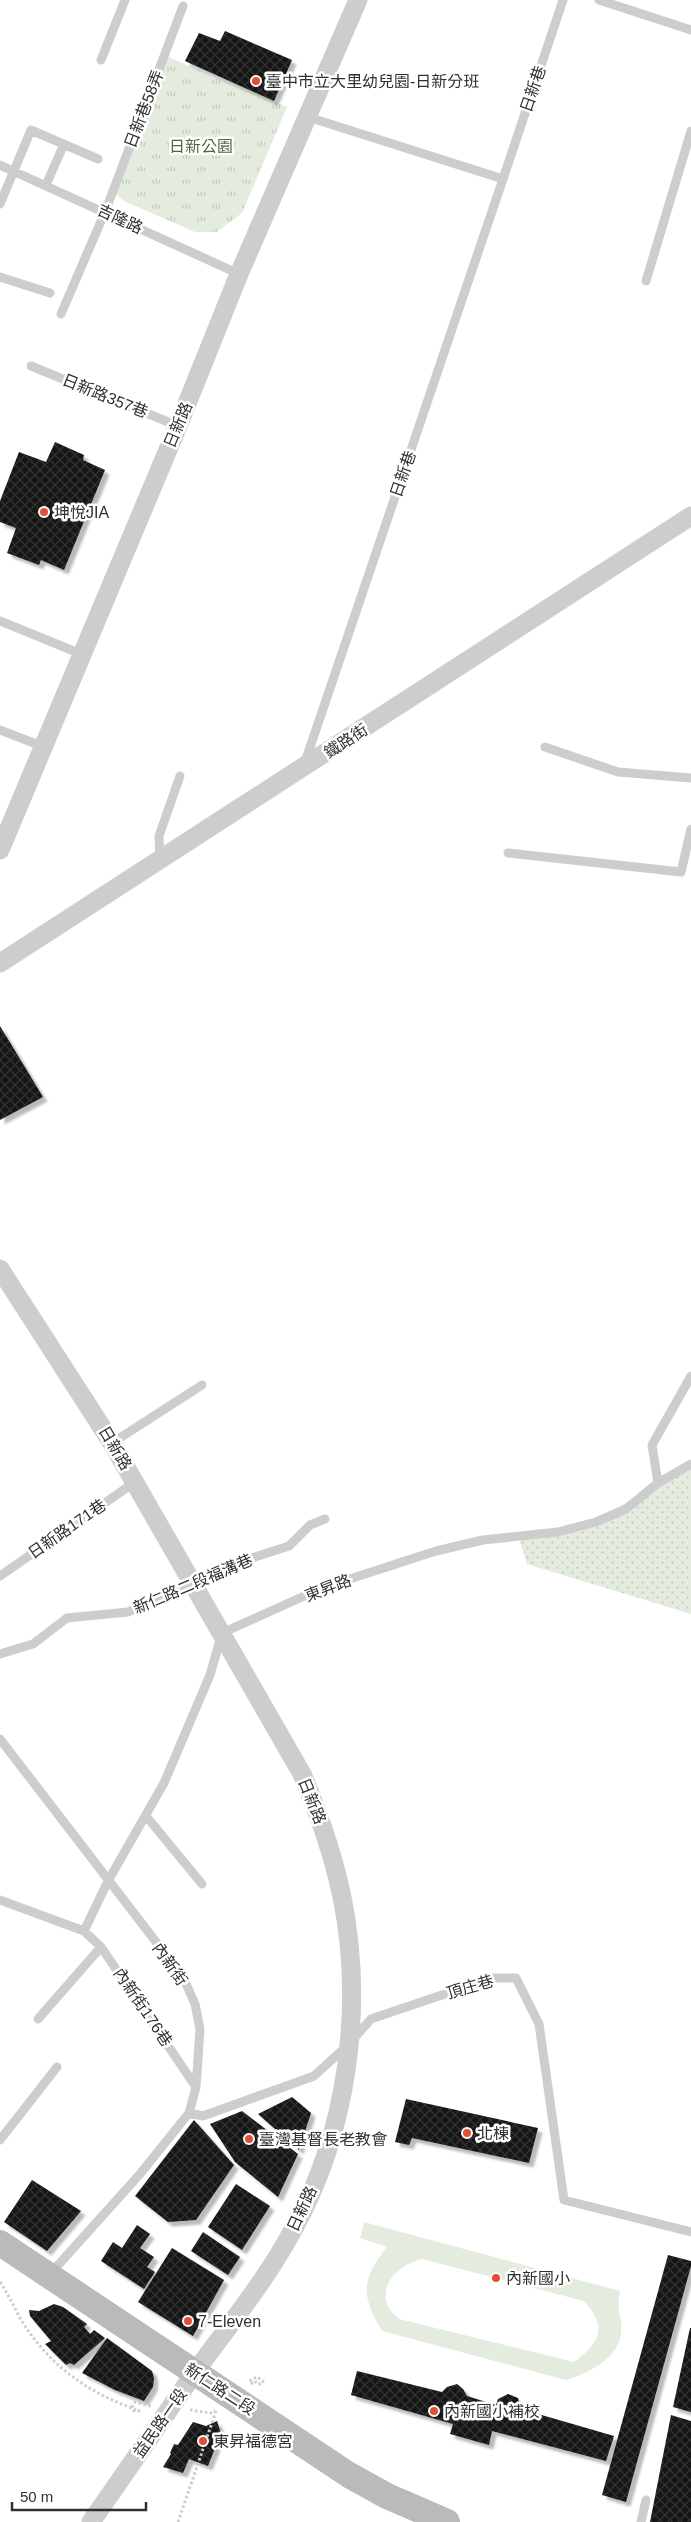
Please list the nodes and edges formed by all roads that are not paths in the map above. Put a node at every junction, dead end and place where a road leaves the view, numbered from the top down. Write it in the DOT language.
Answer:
graph roads {
  1 [pos="126,0"];
  2 [pos="358,0"];
  3 [pos="563,0"];
  4 [pos="600,0"];
  5 [pos="184,6"];
  6 [pos="691,30"];
  7 [pos="101,60"];
  8 [pos="308,117"];
  9 [pos="691,131"];
  10 [pos="64,144"];
  11 [pos="98,159"];
  12 [pos="0,165"];
  13 [pos="14,171"];
  14 [pos="503,179"];
  15 [pos="46,185"];
  16 [pos="0,204"];
  17 [pos="105,212"];
  18 [pos="240,274"];
  19 [pos="0,278"];
  20 [pos="646,281"];
  21 [pos="50,293"];
  22 [pos="61,314"];
  23 [pos="31,366"];
  24 [pos="178,426"];
  25 [pos="691,516"];
  26 [pos="0,621"];
  27 [pos="81,654"];
  28 [pos="0,730"];
  29 [pos="545,747"];
  30 [pos="44,748"];
  31 [pos="303,769"];
  32 [pos="180,776"];
  33 [pos="691,778"];
  34 [pos="691,829"];
  35 [pos="0,850"];
  36 [pos="508,853"];
  37 [pos="160,861"];
  38 [pos="0,963"];
  39 [pos="0,1269"];
  40 [pos="691,1376"];
  41 [pos="202,1385"];
  42 [pos="112,1443"];
  43 [pos="691,1464"];
  44 [pos="135,1482"];
  45 [pos="658,1483"];
  46 [pos="325,1519"];
  47 [pos="0,1576"];
  48 [pos="194,1583"];
  49 [pos="222,1633"];
  50 [pos="0,1654"];
  51 [pos="0,1739"];
  52 [pos="146,1816"];
  53 [pos="108,1881"];
  54 [pos="202,1884"];
  55 [pos="0,1900"];
  56 [pos="84,1931"];
  57 [pos="101,1947"];
  58 [pos="38,2019"];
  59 [pos="349,2044"];
  60 [pos="57,2067"];
  61 [pos="196,2087"];
  62 [pos="189,2113"];
  63 [pos="0,2140"];
  64 [pos="691,2232"];
  65 [pos="0,2243"];
  66 [pos="49,2275"];
  67 [pos="194,2374"];
  68 [pos="646,2500"];
  69 [pos="91,2522"];
  70 [pos="447,2522"];
  71 [pos="641,2522"];
  1 -- 7 [label="lane"];
  2 -- 8 [label="street, 日新路"];
  3 -- 14 [label="lane, 日新巷"];
  4 -- 6 [label="lane"];
  5 -- 17 [label="lane, 日新巷58弄"];
  8 -- 14 [label="lane"];
  8 -- 18 [label="street, 日新路"];
  9 -- 20 [label="lane"];
  10 -- 11 [label="lane"];
  10 -- 13 [label="lane"];
  10 -- 15 [label="lane"];
  12 -- 13 [label="lane, 吉隆路"];
  13 -- 15 [label="lane, 吉隆路"];
  13 -- 16 [label="lane"];
  14 -- 31 [label="lane, 日新巷"];
  15 -- 17 [label="lane, 吉隆路"];
  17 -- 18 [label="lane, 吉隆路"];
  17 -- 22 [label="lane, 日新巷58弄"];
  18 -- 24 [label="street, 日新路"];
  19 -- 21 [label="lane"];
  23 -- 24 [label="lane, 日新路357巷"];
  24 -- 27 [label="street, 日新路"];
  25 -- 31 [label="street, 鐵路街"];
  26 -- 27 [label="lane"];
  27 -- 30 [label="street, 日新路"];
  28 -- 30 [label="lane"];
  29 -- 33 [label="lane"];
  30 -- 35 [label="street, 日新路"];
  31 -- 37 [label="street, 鐵路街"];
  32 -- 37 [label="lane"];
  34 -- 36 [label="lane"];
  37 -- 38 [label="street, 鐵路街"];
  39 -- 42 [label="street, 日新路"];
  40 -- 45 [label="lane"];
  41 -- 42 [label="lane"];
  42 -- 44 [label="street, 日新路"];
  43 -- 45 [label="lane, 東昇路"];
  44 -- 47 [label="lane, 日新路171巷"];
  44 -- 48 [label="street, 日新路"];
  45 -- 49 [label="lane, 東昇路"];
  46 -- 48 [label="lane, 新仁路二段福溝巷"];
  48 -- 49 [label="street, 日新路"];
  48 -- 50 [label="lane, 新仁路二段福溝巷"];
  49 -- 52 [label="lane"];
  49 -- 59 [label="street, 日新路"];
  51 -- 53 [label="lane, 內新街"];
  52 -- 53 [label="lane"];
  52 -- 54 [label="lane"];
  53 -- 56 [label="lane"];
  53 -- 61 [label="lane, 內新街"];
  55 -- 56 [label="lane, 內新街176巷"];
  56 -- 57 [label="lane, 內新街176巷"];
  57 -- 58 [label="lane"];
  57 -- 61 [label="lane, 內新街176巷"];
  59 -- 62 [label="lane, 頂庄巷"];
  59 -- 64 [label="lane, 頂庄巷"];
  59 -- 67 [label="street, 日新路"];
  60 -- 63 [label="lane"];
  61 -- 62 [label="lane, 內新街"];
  62 -- 66 [label="lane, 內新街"];
  65 -- 66 [label="street, 新仁路二段"];
  66 -- 67 [label="street, 新仁路二段"];
  67 -- 69 [label="street, 益民路一段"];
  67 -- 70 [label="street, 新仁路二段"];
  68 -- 71 [label="lane"];
}
